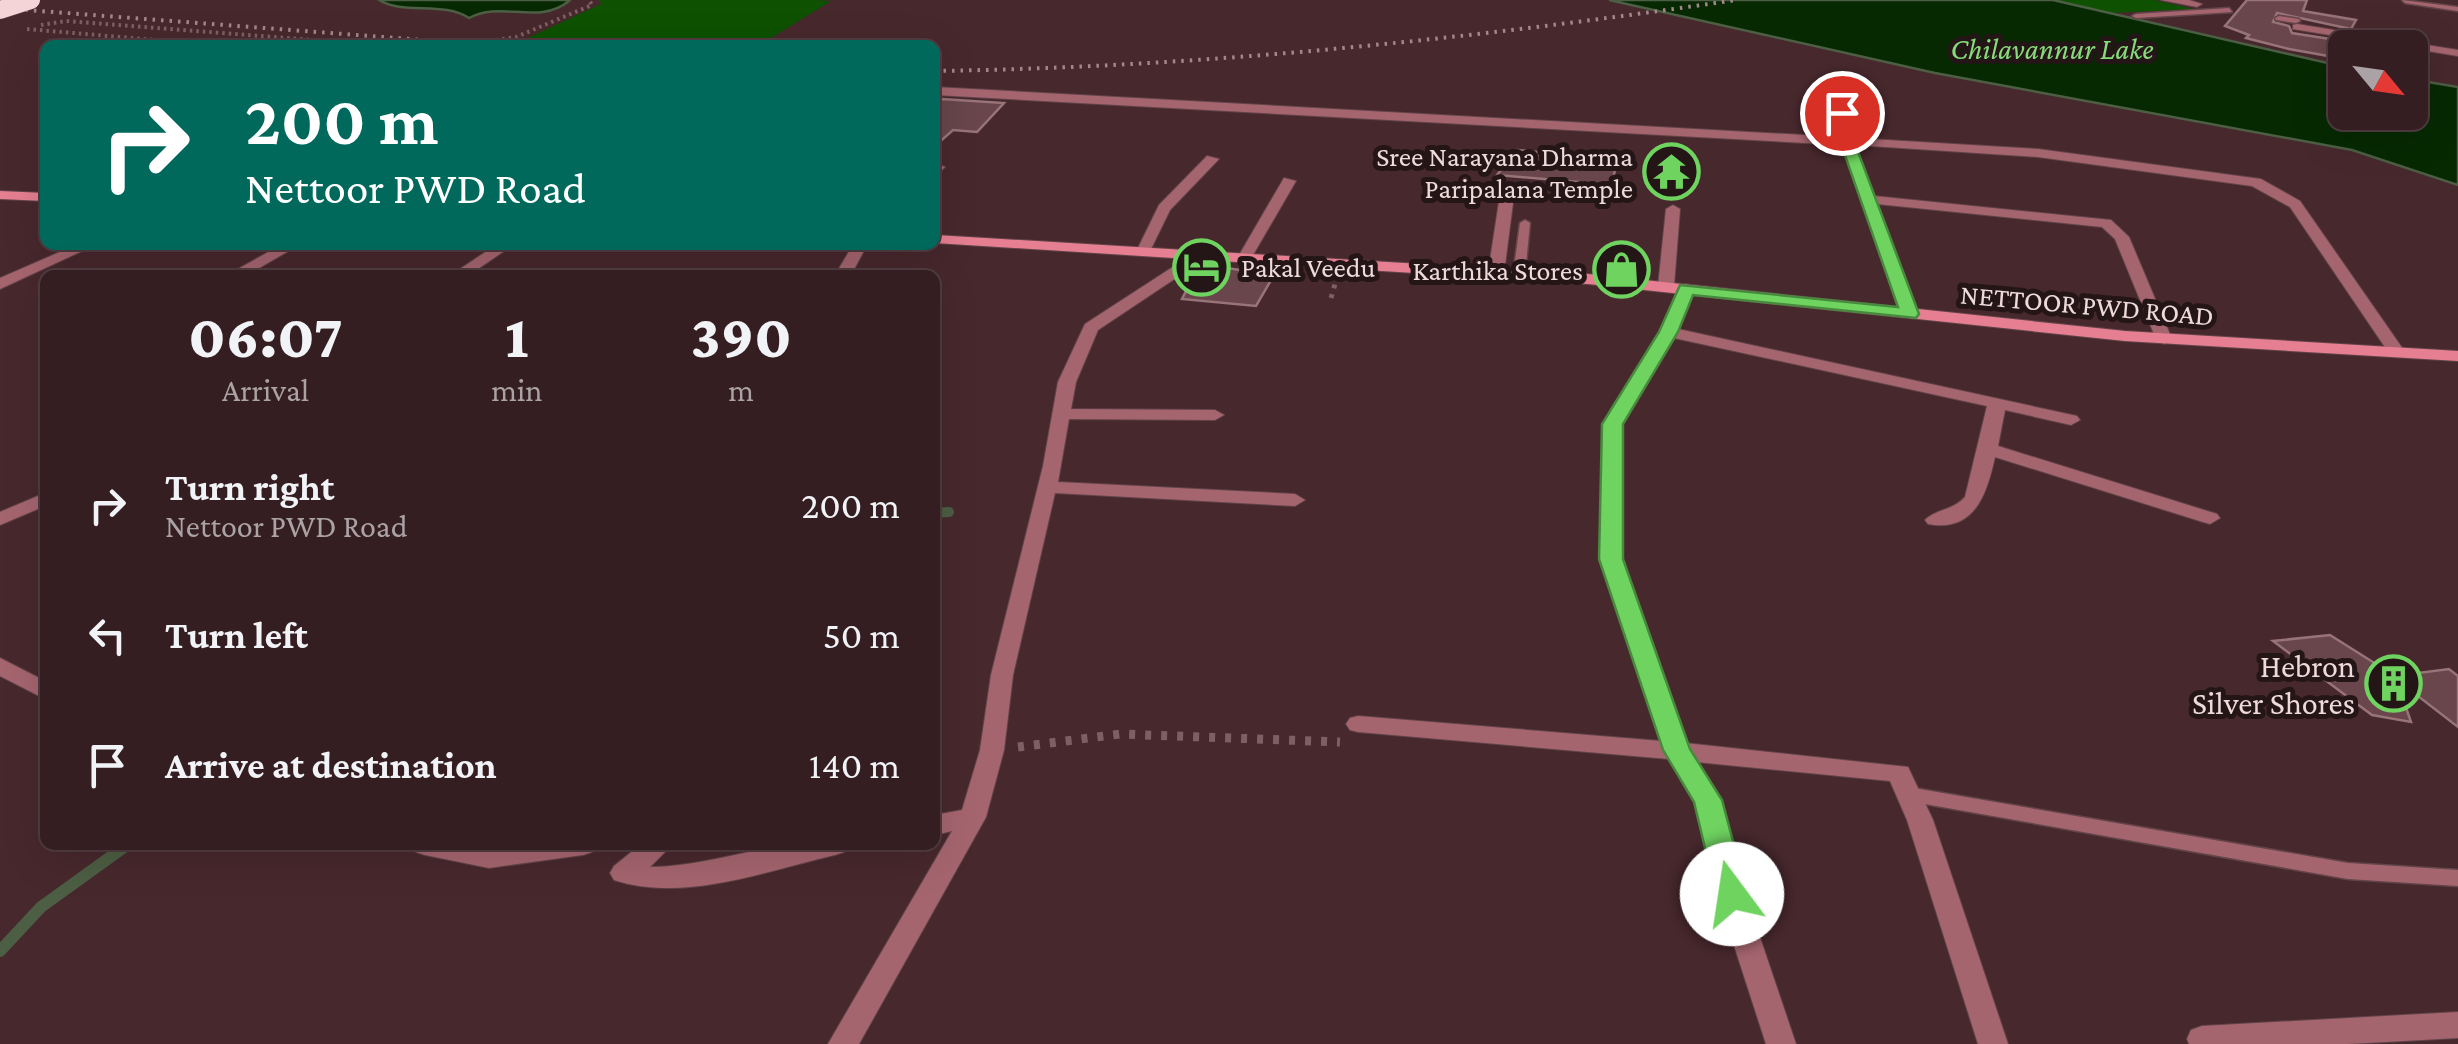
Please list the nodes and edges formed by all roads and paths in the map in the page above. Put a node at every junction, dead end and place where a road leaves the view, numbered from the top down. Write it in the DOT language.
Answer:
graph roads {
  1 [pos="30,0"];
  2 [pos="589,0"];
  3 [pos="2166,0"];
  4 [pos="2405,1"];
  5 [pos="2197,4"];
  6 [pos="2458,9"];
  7 [pos="0,10"];
  8 [pos="2230,10"];
  9 [pos="2241,12"];
  10 [pos="2136,16"];
  11 [pos="2279,18"];
  12 [pos="2297,24"];
  13 [pos="154,40"];
  14 [pos="314,40"];
  15 [pos="500,40"];
  16 [pos="2458,53"];
  17 [pos="1836,84"];
  18 [pos="940,91"];
  19 [pos="1847,141"];
  20 [pos="1212,159"];
  21 [pos="1289,181"];
  22 [pos="0,195"];
  23 [pos="1507,195"];
  24 [pos="40,197"];
  25 [pos="1867,199"];
  26 [pos="1673,208"];
  27 [pos="1525,223"];
  28 [pos="940,239"];
  29 [pos="77,250"];
  30 [pos="282,250"];
  31 [pos="498,250"];
  32 [pos="1144,250"];
  33 [pos="1190,253"];
  34 [pos="1244,257"];
  35 [pos="244,270"];
  36 [pos="467,270"];
  37 [pos="1496,273"];
  38 [pos="1520,274"];
  39 [pos="0,284"];
  40 [pos="1666,286"];
  41 [pos="1686,289"];
  42 [pos="1910,314"];
  43 [pos="1668,332"];
  44 [pos="2164,338"];
  45 [pos="2397,352"];
  46 [pos="2458,356"];
  47 [pos="1997,403"];
  48 [pos="1061,414"];
  49 [pos="1216,416"];
  50 [pos="2071,420"];
  51 [pos="1988,449"];
  52 [pos="1045,487"];
  53 [pos="40,500"];
  54 [pos="1295,500"];
  55 [pos="2210,518"];
  56 [pos="0,519"];
  57 [pos="1935,520"];
  58 [pos="0,666"];
  59 [pos="40,688"];
  60 [pos="1356,733"];
  61 [pos="992,750"];
  62 [pos="1676,750"];
  63 [pos="1908,794"];
  64 [pos="972,817"];
  65 [pos="940,824"];
  66 [pos="450,850"];
  67 [pos="547,850"];
  68 [pos="653,850"];
  69 [pos="810,850"];
  70 [pos="2458,878"];
  71 [pos="2458,1025"];
  72 [pos="2202,1039"];
  73 [pos="844,1044"];
  74 [pos="1781,1044"];
  75 [pos="1993,1044"];
  1 -- 7 [label="highway, bridge"];
  2 -- 15 [label="path, bridge"];
  3 -- 5 [label="street"];
  4 -- 6 [label="lane"];
  5 -- 8 [label="lane"];
  8 -- 9 [label="lane"];
  8 -- 10 [label="lane"];
  11 -- 12 [label="lane"];
  12 -- 16 [label="street"];
  13 -- 14 [label="path"];
  17 -- 19 [label="street"];
  18 -- 19 [label="street"];
  19 -- 25 [label="street"];
  19 -- 45 [label="street"];
  20 -- 32 [label="street"];
  21 -- 34 [label="street"];
  22 -- 24 [label="street"];
  23 -- 37 [label="street"];
  25 -- 42 [label="street"];
  25 -- 44 [label="street"];
  26 -- 40 [label="street"];
  27 -- 38 [label="lane"];
  28 -- 32 [label="street, NETTOOR PWD ROAD"];
  29 -- 39 [label="street"];
  30 -- 35 [label="street"];
  31 -- 36 [label="street"];
  32 -- 33 [label="street, NETTOOR PWD ROAD"];
  33 -- 34 [label="street, NETTOOR PWD ROAD"];
  33 -- 48 [label="street"];
  34 -- 37 [label="street, NETTOOR PWD ROAD"];
  37 -- 38 [label="street, NETTOOR PWD ROAD"];
  38 -- 40 [label="street, NETTOOR PWD ROAD"];
  40 -- 41 [label="street, NETTOOR PWD ROAD"];
  41 -- 42 [label="street, NETTOOR PWD ROAD"];
  41 -- 43 [label="street"];
  42 -- 44 [label="street, NETTOOR PWD ROAD"];
  43 -- 47 [label="street"];
  43 -- 62 [label="street"];
  44 -- 45 [label="street, NETTOOR PWD ROAD"];
  45 -- 46 [label="street, NETTOOR PWD ROAD"];
  47 -- 50 [label="street"];
  47 -- 51 [label="street"];
  48 -- 49 [label="street"];
  48 -- 52 [label="street"];
  51 -- 55 [label="street"];
  51 -- 57 [label="street"];
  52 -- 54 [label="street"];
  52 -- 61 [label="street"];
  53 -- 56 [label="street"];
  58 -- 59 [label="street"];
  60 -- 61 [label="path"];
  60 -- 62 [label="street"];
  61 -- 64 [label="street"];
  62 -- 63 [label="street"];
  62 -- 74 [label="street"];
  63 -- 70 [label="lane"];
  63 -- 75 [label="street"];
  64 -- 65 [label="street"];
  64 -- 73 [label="street"];
  66 -- 67 [label="street"];
  68 -- 69 [label="street"];
  71 -- 72 [label="street"];
}
